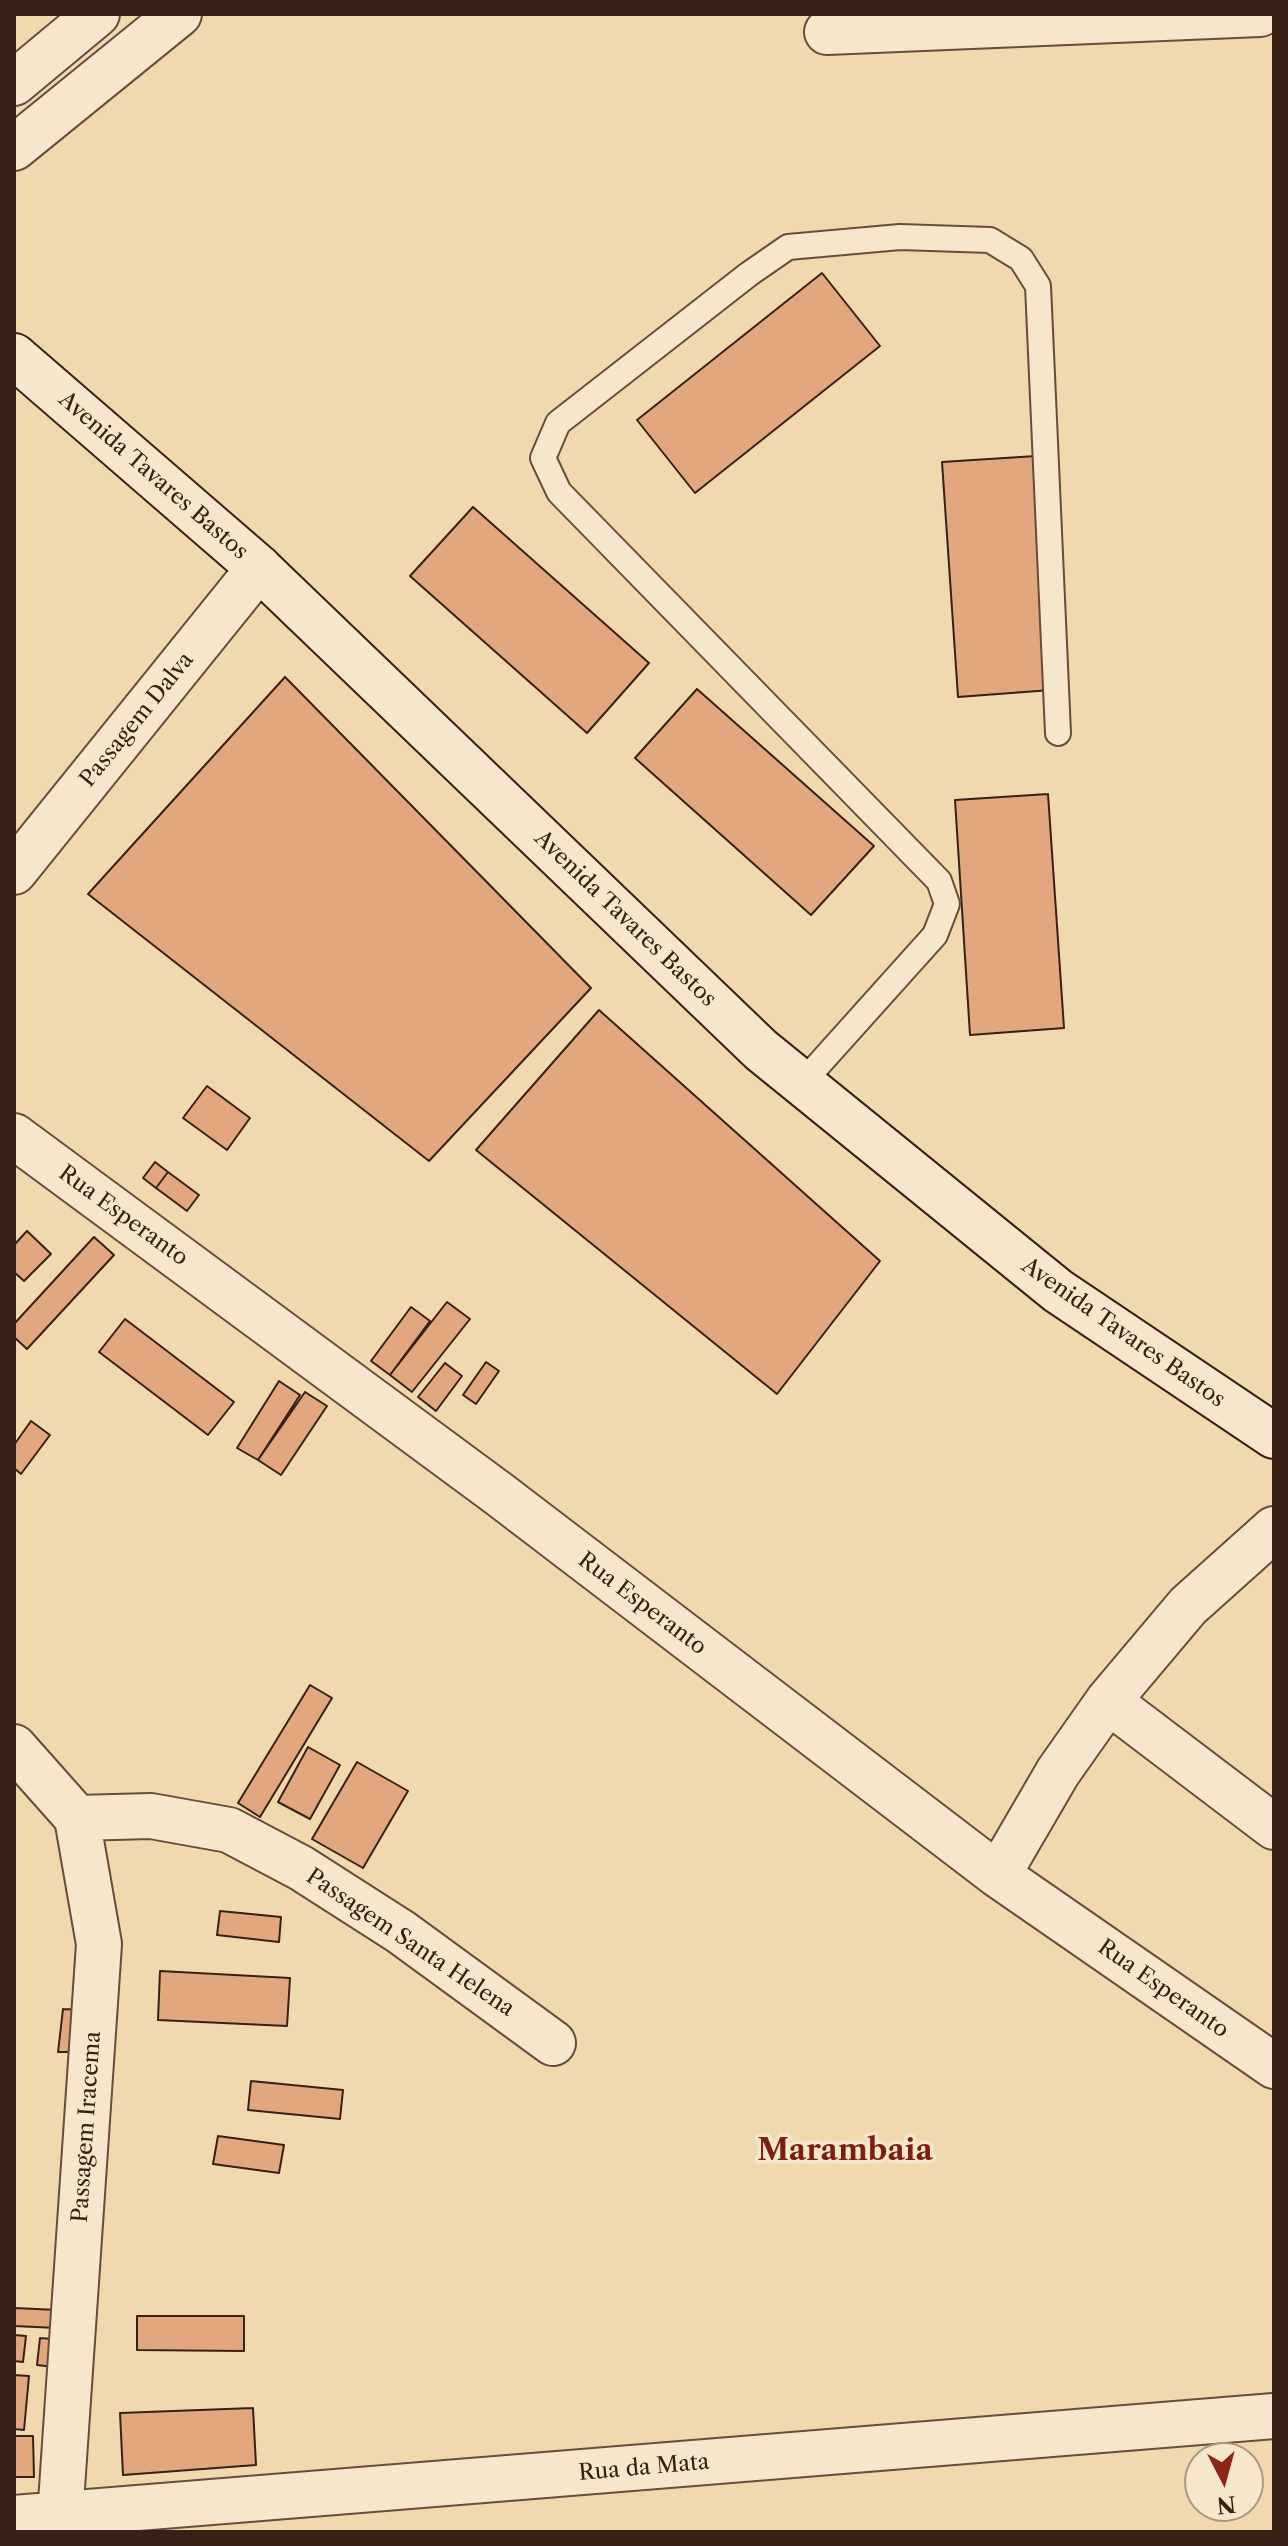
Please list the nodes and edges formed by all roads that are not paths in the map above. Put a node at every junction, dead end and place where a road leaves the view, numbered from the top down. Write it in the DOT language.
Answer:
graph roads {
  1 [pos="97,14"];
  2 [pos="179,14"];
  3 [pos="1260,14"];
  4 [pos="827,32"];
  5 [pos="14,83"];
  6 [pos="14,148"];
  7 [pos="14,356"];
  8 [pos="259,568"];
  9 [pos="1058,733"];
  10 [pos="14,872"];
  11 [pos="803,1082"];
  12 [pos="14,1136"];
  13 [pos="1274,1436"];
  14 [pos="1274,1529"];
  15 [pos="1108,1701"];
  16 [pos="14,1747"];
  17 [pos="77,1818"];
  18 [pos="1274,1827"];
  19 [pos="998,1875"];
  20 [pos="553,2043"];
  21 [pos="1274,2066"];
  22 [pos="1274,2416"];
  23 [pos="14,2518"];
  24 [pos="60,2524"];
  1 -- 5 [label="street"];
  2 -- 6 [label="street"];
  3 -- 4 [label="street"];
  7 -- 8 [label="street, Avenida Tavares Bastos"];
  8 -- 10 [label="street, Passagem Dalva"];
  8 -- 11 [label="street, Avenida Tavares Bastos"];
  9 -- 11 [label="lane"];
  11 -- 13 [label="street, Avenida Tavares Bastos"];
  12 -- 19 [label="street, Rua Esperanto"];
  14 -- 15 [label="street"];
  15 -- 18 [label="street"];
  15 -- 19 [label="street"];
  16 -- 17 [label="street"];
  17 -- 20 [label="street, Passagem Santa Helena"];
  17 -- 24 [label="street, Passagem Iracema"];
  19 -- 21 [label="street, Rua Esperanto"];
  22 -- 24 [label="street, Rua da Mata"];
  23 -- 24 [label="street, Rua da Mata"];
}
